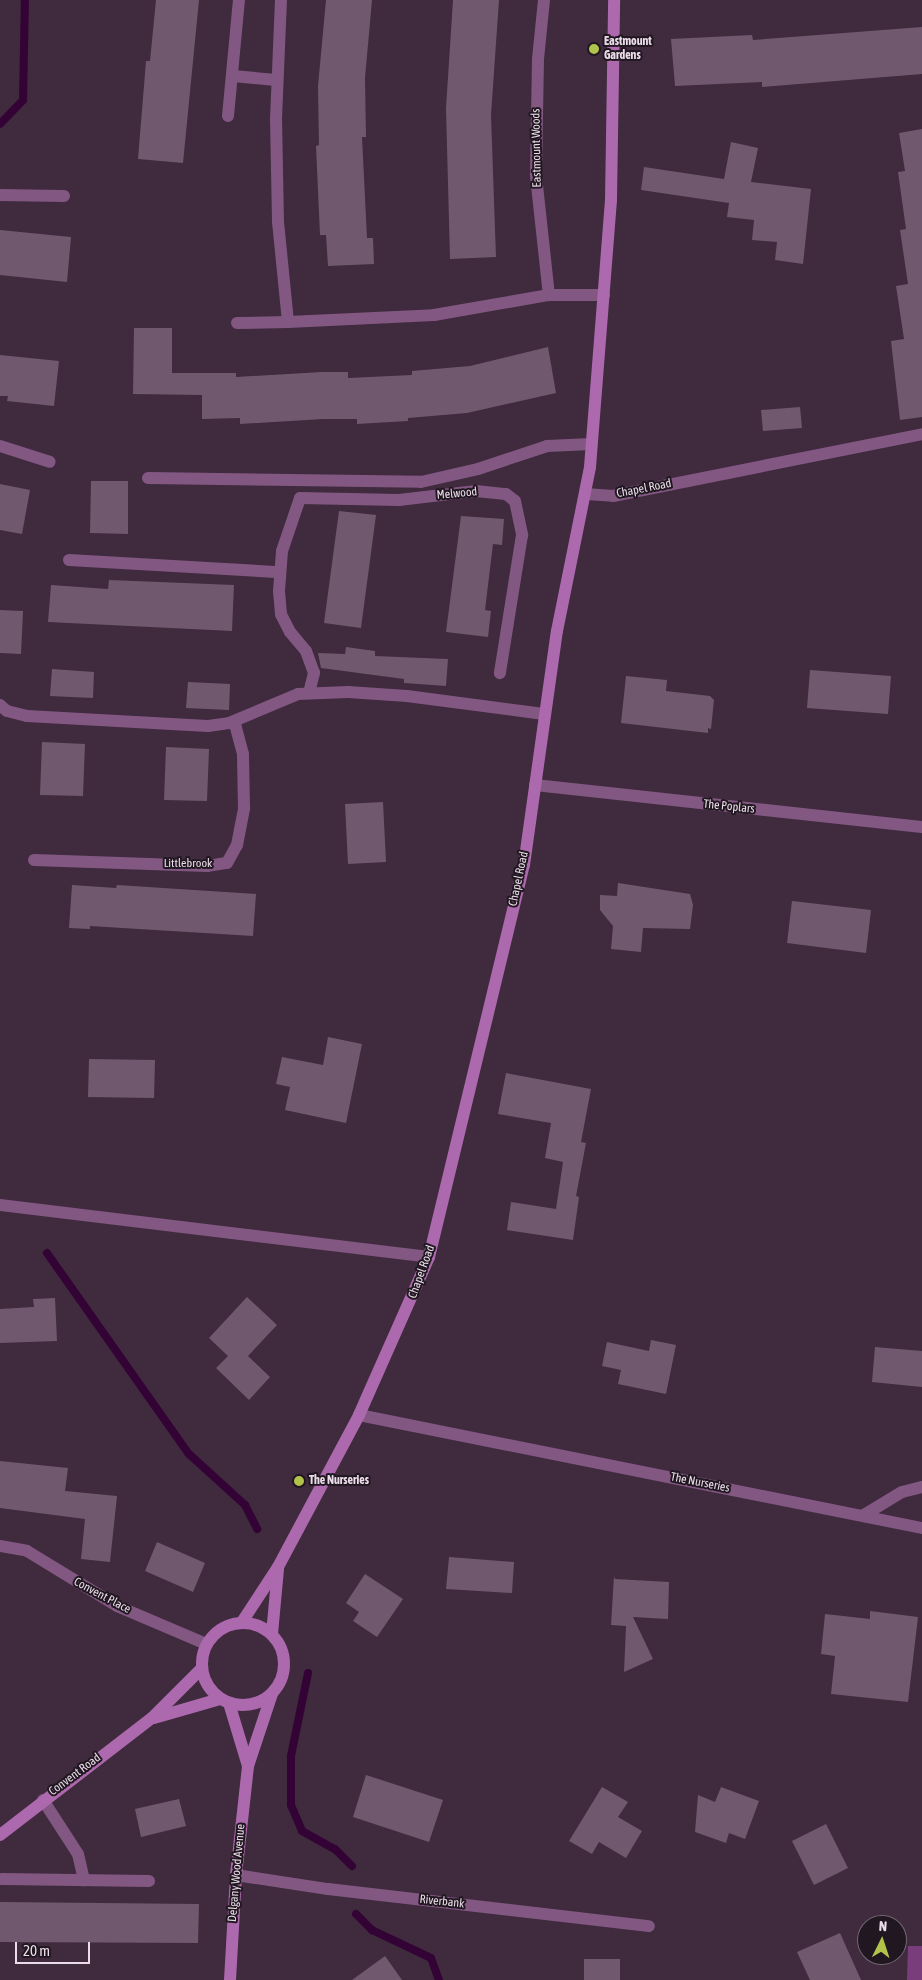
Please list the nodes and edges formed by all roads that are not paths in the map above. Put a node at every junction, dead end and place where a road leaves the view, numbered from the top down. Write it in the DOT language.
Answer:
graph roads {
  1 [pos="240,0"];
  2 [pos="281,0"];
  3 [pos="544,0"];
  4 [pos="614,0"];
  5 [pos="233,76"];
  6 [pos="276,80"];
  7 [pos="228,116"];
  8 [pos="0,195"];
  9 [pos="64,196"];
  10 [pos="549,295"];
  11 [pos="604,295"];
  12 [pos="237,322"];
  13 [pos="288,322"];
  14 [pos="922,434"];
  15 [pos="591,444"];
  16 [pos="0,446"];
  17 [pos="50,462"];
  18 [pos="148,478"];
  19 [pos="586,494"];
  20 [pos="70,560"];
  21 [pos="280,572"];
  22 [pos="500,673"];
  23 [pos="309,693"];
  24 [pos="0,705"];
  25 [pos="544,714"];
  26 [pos="234,721"];
  27 [pos="535,785"];
  28 [pos="922,827"];
  29 [pos="34,860"];
  30 [pos="0,1205"];
  31 [pos="430,1257"];
  32 [pos="359,1415"];
  33 [pos="922,1487"];
  34 [pos="864,1515"];
  35 [pos="922,1528"];
  36 [pos="0,1546"];
  37 [pos="278,1567"];
  38 [pos="242,1622"];
  39 [pos="272,1634"];
  40 [pos="206,1644"];
  41 [pos="201,1669"];
  42 [pos="272,1694"];
  43 [pos="225,1701"];
  44 [pos="152,1718"];
  45 [pos="248,1766"];
  46 [pos="42,1800"];
  47 [pos="0,1835"];
  48 [pos="236,1875"];
  49 [pos="2,1879"];
  50 [pos="84,1880"];
  51 [pos="149,1881"];
  52 [pos="649,1926"];
  53 [pos="230,1980"];
  1 -- 5 [label="street"];
  2 -- 6 [label="street"];
  3 -- 10 [label="street, Eastmount Woods"];
  4 -- 11 [label="street"];
  5 -- 6 [label="street"];
  5 -- 7 [label="street"];
  6 -- 13 [label="street"];
  8 -- 9 [label="street"];
  10 -- 11 [label="street"];
  10 -- 13 [label="street"];
  11 -- 15 [label="street"];
  12 -- 13 [label="street"];
  14 -- 19 [label="street, Chapel Road"];
  15 -- 18 [label="street"];
  15 -- 19 [label="street"];
  16 -- 17 [label="street"];
  19 -- 25 [label="street, Chapel Road"];
  20 -- 21 [label="street"];
  21 -- 22 [label="street, Melwood"];
  21 -- 23 [label="street, Melwood"];
  23 -- 25 [label="street"];
  23 -- 26 [label="street"];
  24 -- 26 [label="street"];
  25 -- 27 [label="street, Chapel Road"];
  26 -- 29 [label="street, Littlebrook"];
  27 -- 28 [label="street, The Poplars"];
  27 -- 31 [label="street, Chapel Road"];
  30 -- 31 [label="street"];
  31 -- 32 [label="street, Chapel Road"];
  32 -- 34 [label="street, The Nurseries"];
  32 -- 37 [label="street, Chapel Road"];
  33 -- 34 [label="street"];
  34 -- 35 [label="street, The Nurseries"];
  36 -- 40 [label="street, Convent Place"];
  37 -- 38 [label="street, Chapel Road"];
  37 -- 39 [label="street, Chapel Road"];
  38 -- 39 [label="street"];
  38 -- 40 [label="street"];
  39 -- 42 [label="street"];
  40 -- 41 [label="street"];
  41 -- 43 [label="street"];
  41 -- 44 [label="street, Convent Road"];
  42 -- 43 [label="street"];
  42 -- 45 [label="street, Delgany Wood Avenue"];
  43 -- 44 [label="street, Convent Road"];
  43 -- 45 [label="street, Delgany Wood Avenue"];
  44 -- 46 [label="street, Convent Road"];
  45 -- 48 [label="street, Delgany Wood Avenue"];
  46 -- 47 [label="street, Convent Road"];
  46 -- 50 [label="street"];
  48 -- 52 [label="street, Riverbank"];
  48 -- 53 [label="street, Delgany Wood Avenue"];
  49 -- 50 [label="street"];
  50 -- 51 [label="street"];
}
